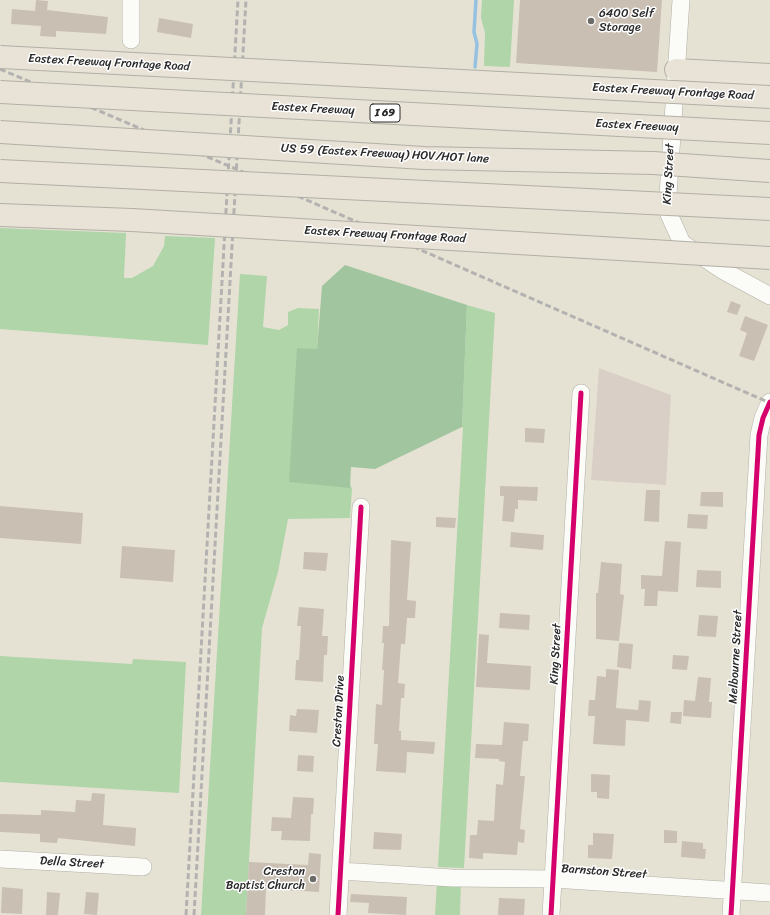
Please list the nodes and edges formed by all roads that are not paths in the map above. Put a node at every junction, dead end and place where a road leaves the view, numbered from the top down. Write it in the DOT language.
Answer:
graph roads {
  1 [pos="131,0"];
  2 [pos="681,0"];
  3 [pos="131,40"];
  4 [pos="0,57"];
  5 [pos="676,70"];
  6 [pos="770,75"];
  7 [pos="0,92"];
  8 [pos="770,97"];
  9 [pos="0,132"];
  10 [pos="770,133"];
  11 [pos="0,171"];
  12 [pos="770,171"];
  13 [pos="770,208"];
  14 [pos="0,215"];
  15 [pos="770,258"];
  16 [pos="770,296"];
  17 [pos="581,393"];
  18 [pos="770,402"];
  19 [pos="361,508"];
  20 [pos="0,859"];
  21 [pos="143,867"];
  22 [pos="340,871"];
  23 [pos="553,879"];
  24 [pos="732,890"];
  25 [pos="770,893"];
  26 [pos="338,915"];
  27 [pos="551,915"];
  28 [pos="731,915"];
  1 -- 3 [label="street"];
  2 -- 5 [label="street, King Street"];
  4 -- 8 [label="main road, Eastex Freeway Frontage Road, bridge"];
  5 -- 6 [label="main road"];
  5 -- 16 [label="street, King Street"];
  7 -- 10 [label="main road, Eastex Freeway / I 69, bridge"];
  9 -- 12 [label="main road, US 59 (Eastex Freeway) HOV/HOT lane, bridge"];
  11 -- 13 [label="main road, bridge"];
  14 -- 15 [label="main road, Eastex Freeway Frontage Road, bridge"];
  17 -- 23 [label="street, King Street"];
  18 -- 24 [label="street, Melbourne Street"];
  19 -- 22 [label="street, Creston Drive"];
  20 -- 21 [label="street, Della Street"];
  22 -- 23 [label="street, Barnston Street"];
  22 -- 26 [label="street, Creston Drive"];
  23 -- 24 [label="street, Barnston Street"];
  23 -- 27 [label="street, King Street"];
  24 -- 25 [label="street, Barnston Street"];
  24 -- 28 [label="street, Melbourne Street"];
}
